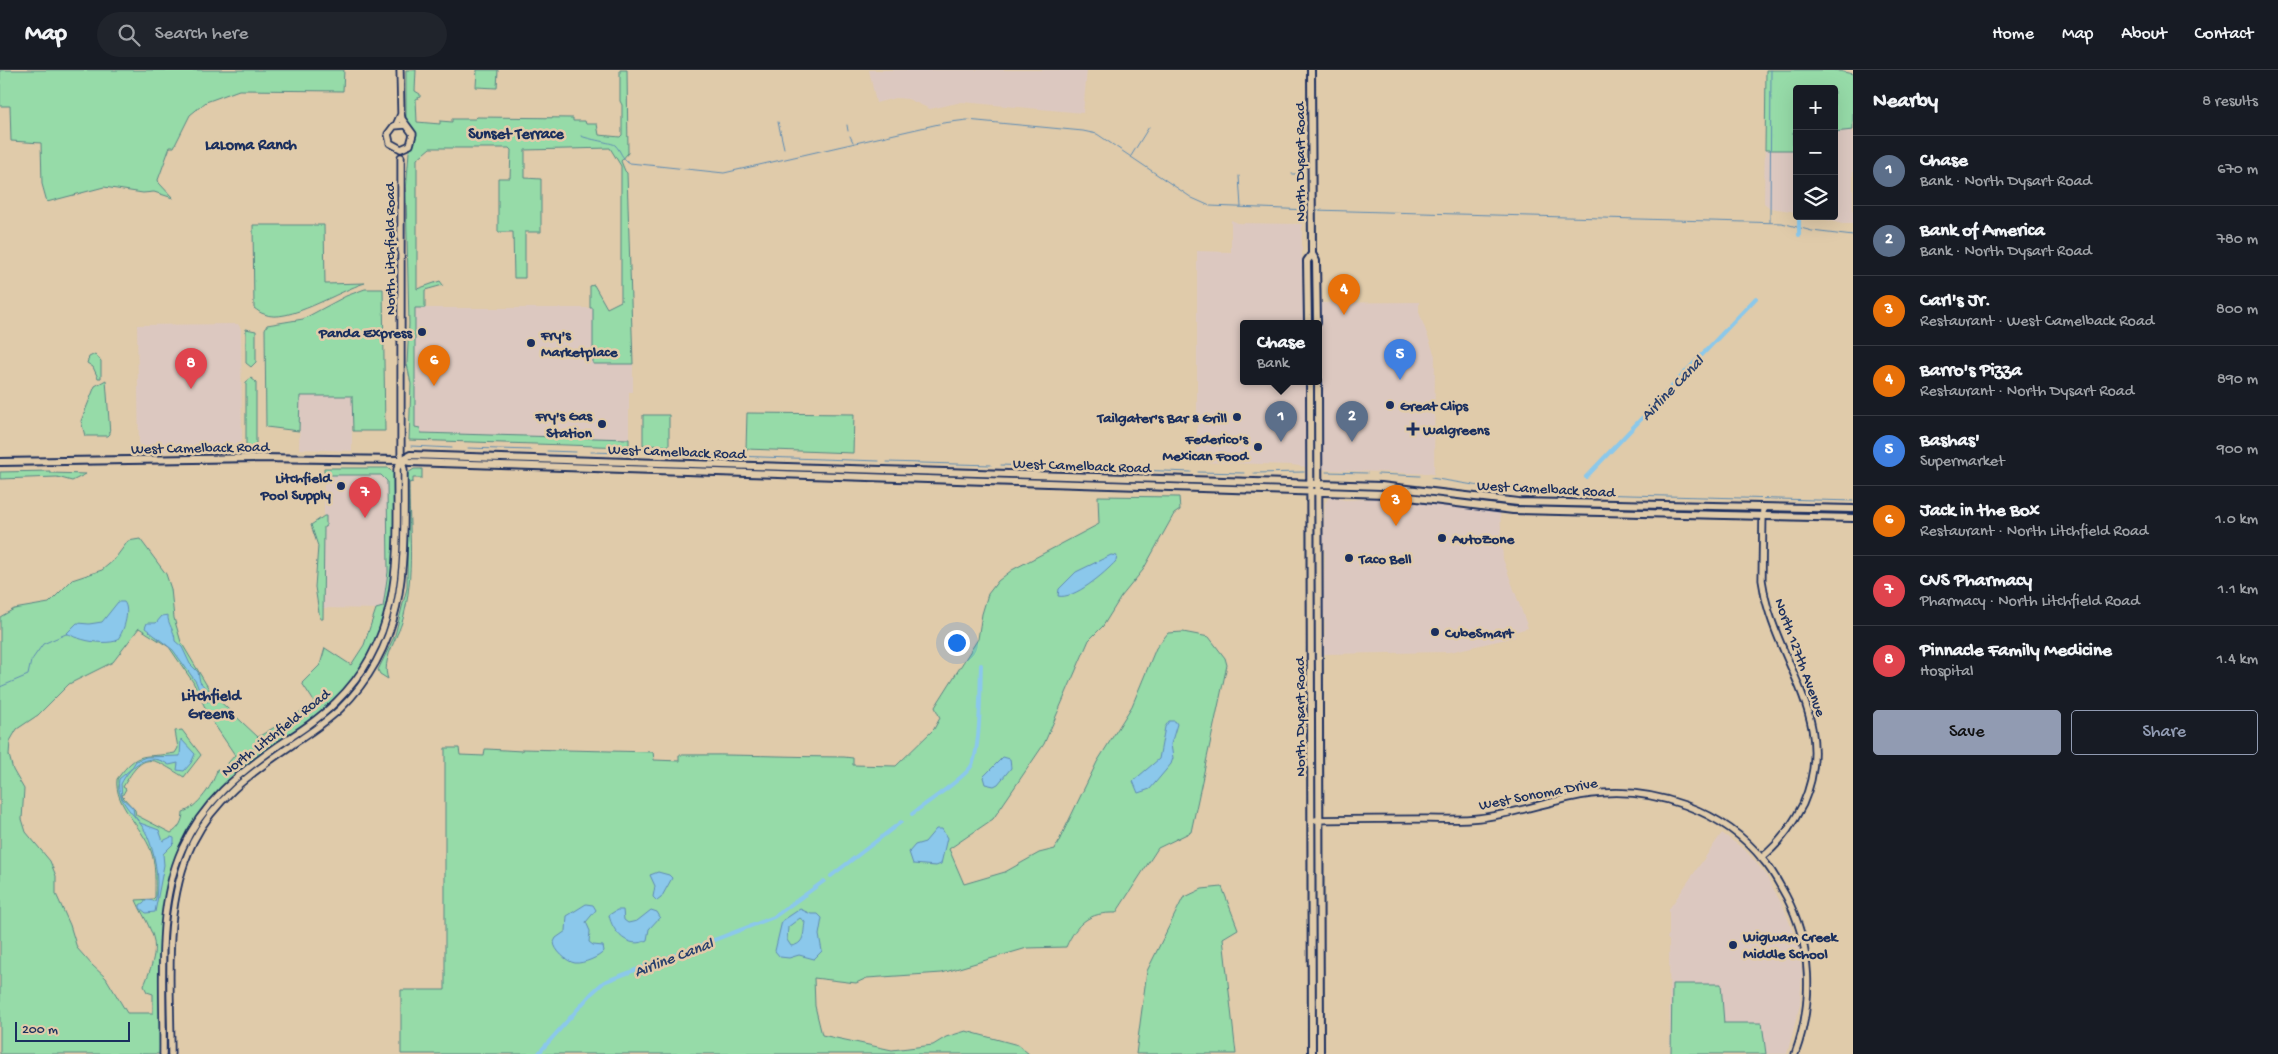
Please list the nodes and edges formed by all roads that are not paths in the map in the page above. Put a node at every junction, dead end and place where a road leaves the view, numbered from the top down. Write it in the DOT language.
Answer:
graph roads {
  1 [pos="400,70"];
  2 [pos="1311,70"];
  3 [pos="401,114"];
  4 [pos="396,125"];
  5 [pos="406,125"];
  6 [pos="396,148"];
  7 [pos="406,148"];
  8 [pos="401,157"];
  9 [pos="1312,254"];
  10 [pos="1308,320"];
  11 [pos="1317,320"];
  12 [pos="1310,385"];
  13 [pos="1318,385"];
  14 [pos="537,459"];
  15 [pos="401,460"];
  16 [pos="0,462"];
  17 [pos="489,465"];
  18 [pos="634,466"];
  19 [pos="571,468"];
  20 [pos="1194,484"];
  21 [pos="1311,484"];
  22 [pos="1320,485"];
  23 [pos="1425,490"];
  24 [pos="1311,492"];
  25 [pos="1320,492"];
  26 [pos="1424,499"];
  27 [pos="1763,508"];
  28 [pos="1853,509"];
  29 [pos="1763,516"];
  30 [pos="1853,518"];
  31 [pos="397,562"];
  32 [pos="404,562"];
  33 [pos="1312,820"];
  34 [pos="1320,820"];
  35 [pos="1761,858"];
  36 [pos="163,1054"];
  37 [pos="171,1054"];
  38 [pos="1312,1054"];
  39 [pos="1320,1054"];
  40 [pos="1795,1054"];
  1 -- 3 [label="main road"];
  2 -- 9 [label="main road, North Dysart Road"];
  3 -- 4 [label="main road"];
  3 -- 5 [label="main road"];
  4 -- 5 [label="main road"];
  4 -- 6 [label="main road"];
  5 -- 7 [label="main road"];
  6 -- 7 [label="main road"];
  6 -- 8 [label="main road, North Litchfield Road"];
  7 -- 8 [label="main road, North Litchfield Road"];
  8 -- 15 [label="main road, North Litchfield Road"];
  9 -- 10 [label="main road, North Dysart Road"];
  9 -- 11 [label="main road, North Dysart Road"];
  12 -- 21 [label="main road, North Dysart Road"];
  13 -- 22 [label="main road, North Dysart Road"];
  14 -- 15 [label="main road, West Camelback Road"];
  14 -- 17 [label="main road"];
  14 -- 18 [label="main road, West Camelback Road"];
  14 -- 19 [label="main road"];
  15 -- 16 [label="main road, West Camelback Road"];
  15 -- 17 [label="main road, West Camelback Road"];
  15 -- 31 [label="main road, North Litchfield Road"];
  15 -- 32 [label="main road, North Litchfield Road"];
  17 -- 19 [label="main road, West Camelback Road"];
  18 -- 19 [label="main road, West Camelback Road"];
  18 -- 20 [label="main road, West Camelback Road"];
  20 -- 21 [label="main road, West Camelback Road"];
  20 -- 24 [label="main road, West Camelback Road"];
  21 -- 22 [label="main road, West Camelback Road"];
  21 -- 24 [label="main road, North Dysart Road"];
  22 -- 23 [label="main road, West Camelback Road"];
  22 -- 25 [label="main road, North Dysart Road"];
  23 -- 26 [label="main road"];
  23 -- 27 [label="main road, West Camelback Road"];
  24 -- 25 [label="main road, West Camelback Road"];
  24 -- 33 [label="main road, North Dysart Road"];
  25 -- 26 [label="main road, West Camelback Road"];
  25 -- 34 [label="main road, North Dysart Road"];
  26 -- 29 [label="main road, West Camelback Road"];
  27 -- 28 [label="main road, West Camelback Road"];
  27 -- 29 [label="main road, North 127th Avenue"];
  29 -- 30 [label="main road, West Camelback Road"];
  29 -- 35 [label="main road, North 127th Avenue"];
  31 -- 32 [label="main road"];
  31 -- 36 [label="main road, North Litchfield Road"];
  32 -- 37 [label="main road, North Litchfield Road"];
  33 -- 34 [label="main road, West Sonoma Drive"];
  33 -- 38 [label="main road, North Dysart Road"];
  34 -- 35 [label="main road, West Sonoma Drive"];
  34 -- 39 [label="main road, North Dysart Road"];
  35 -- 40 [label="main road, West Sonoma Drive"];
}
